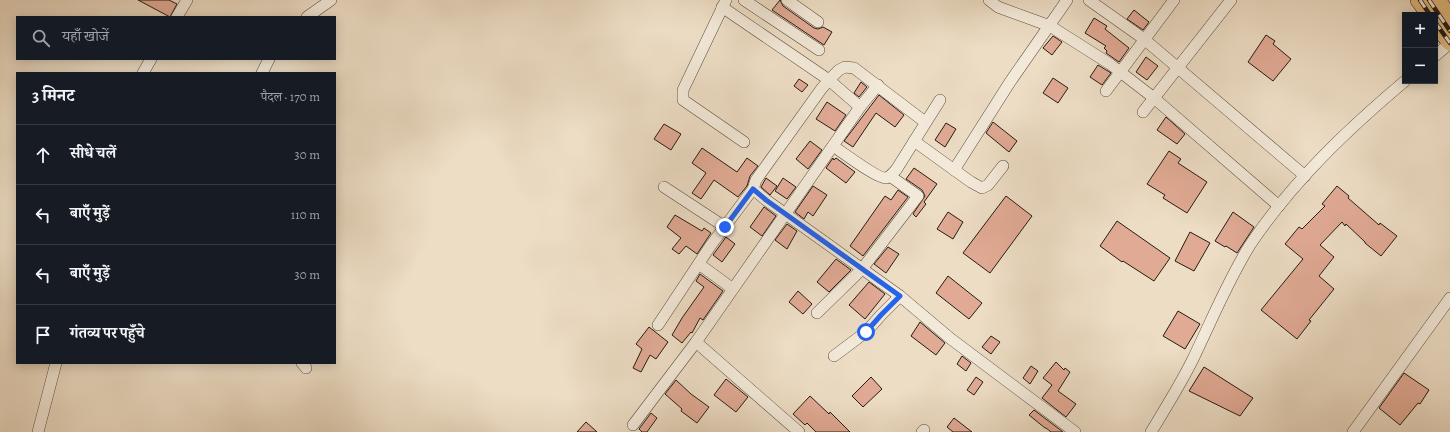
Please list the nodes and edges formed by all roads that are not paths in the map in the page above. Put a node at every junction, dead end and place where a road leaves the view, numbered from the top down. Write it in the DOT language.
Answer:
graph roads {
  1 [pos="187,0"];
  2 [pos="331,0"];
  3 [pos="744,0"];
  4 [pos="787,0"];
  5 [pos="989,0"];
  6 [pos="1068,0"];
  7 [pos="1089,0"];
  8 [pos="1174,0"];
  9 [pos="1231,0"];
  10 [pos="1419,0"];
  11 [pos="1437,0"];
  12 [pos="724,4"];
  13 [pos="1428,12"];
  14 [pos="178,16"];
  15 [pos="308,16"];
  16 [pos="1450,18"];
  17 [pos="818,22"];
  18 [pos="1050,26"];
  19 [pos="1438,26"];
  20 [pos="1144,39"];
  21 [pos="1450,43"];
  22 [pos="819,50"];
  23 [pos="1438,53"];
  24 [pos="150,60"];
  25 [pos="268,60"];
  26 [pos="1177,68"];
  27 [pos="144,72"];
  28 [pos="262,72"];
  29 [pos="1121,72"];
  30 [pos="829,80"];
  31 [pos="1402,84"];
  32 [pos="878,85"];
  33 [pos="1106,91"];
  34 [pos="1154,98"];
  35 [pos="940,100"];
  36 [pos="860,107"];
  37 [pos="1143,112"];
  38 [pos="925,122"];
  39 [pos="914,141"];
  40 [pos="744,142"];
  41 [pos="834,146"];
  42 [pos="1003,166"];
  43 [pos="954,170"];
  44 [pos="890,176"];
  45 [pos="1305,176"];
  46 [pos="664,187"];
  47 [pos="753,189"];
  48 [pos="1279,206"];
  49 [pos="786,214"];
  50 [pos="725,227"];
  51 [pos="699,264"];
  52 [pos="862,269"];
  53 [pos="733,289"];
  54 [pos="900,296"];
  55 [pos="1450,298"];
  56 [pos="818,313"];
  57 [pos="658,324"];
  58 [pos="696,342"];
  59 [pos="834,356"];
  60 [pos="56,364"];
  61 [pos="632,425"];
  62 [pos="38,432"];
  63 [pos="799,432"];
  64 [pos="1075,432"];
  65 [pos="1151,432"];
  66 [pos="1352,432"];
  1 -- 14 [label="street"];
  2 -- 15 [label="street"];
  3 -- 22 [label="street"];
  4 -- 17 [label="street"];
  5 -- 18 [label="street"];
  6 -- 18 [label="street"];
  7 -- 20 [label="street"];
  8 -- 20 [label="street"];
  9 -- 26 [label="street"];
  10 -- 13 [label="main road"];
  11 -- 16 [label="main road"];
  12 -- 30 [label="street"];
  12 -- 40 [label="street"];
  18 -- 29 [label="street"];
  18 -- 43 [label="street"];
  19 -- 21 [label="main road"];
  20 -- 26 [label="street"];
  20 -- 29 [label="street"];
  21 -- 23 [label="street"];
  24 -- 27 [label="street"];
  25 -- 28 [label="street"];
  26 -- 34 [label="street"];
  26 -- 45 [label="street"];
  29 -- 33 [label="street"];
  29 -- 34 [label="street"];
  30 -- 32 [label="street"];
  30 -- 36 [label="street"];
  30 -- 47 [label="street"];
  31 -- 45 [label="street"];
  32 -- 36 [label="street"];
  32 -- 38 [label="street"];
  34 -- 37 [label="street"];
  34 -- 48 [label="street"];
  35 -- 38 [label="street"];
  36 -- 41 [label="street"];
  38 -- 39 [label="street"];
  39 -- 43 [label="street"];
  39 -- 44 [label="street"];
  41 -- 44 [label="street"];
  41 -- 49 [label="street"];
  42 -- 43 [label="street"];
  44 -- 52 [label="street"];
  45 -- 48 [label="street"];
  46 -- 50 [label="street"];
  47 -- 49 [label="street"];
  47 -- 50 [label="street"];
  48 -- 65 [label="street"];
  49 -- 52 [label="street"];
  49 -- 53 [label="street"];
  50 -- 51 [label="street"];
  51 -- 53 [label="street"];
  51 -- 57 [label="street"];
  52 -- 54 [label="street"];
  52 -- 56 [label="street"];
  53 -- 58 [label="street"];
  54 -- 59 [label="street"];
  54 -- 64 [label="street"];
  55 -- 66 [label="street"];
  58 -- 61 [label="street"];
  58 -- 63 [label="street"];
  60 -- 62 [label="street"];
}
